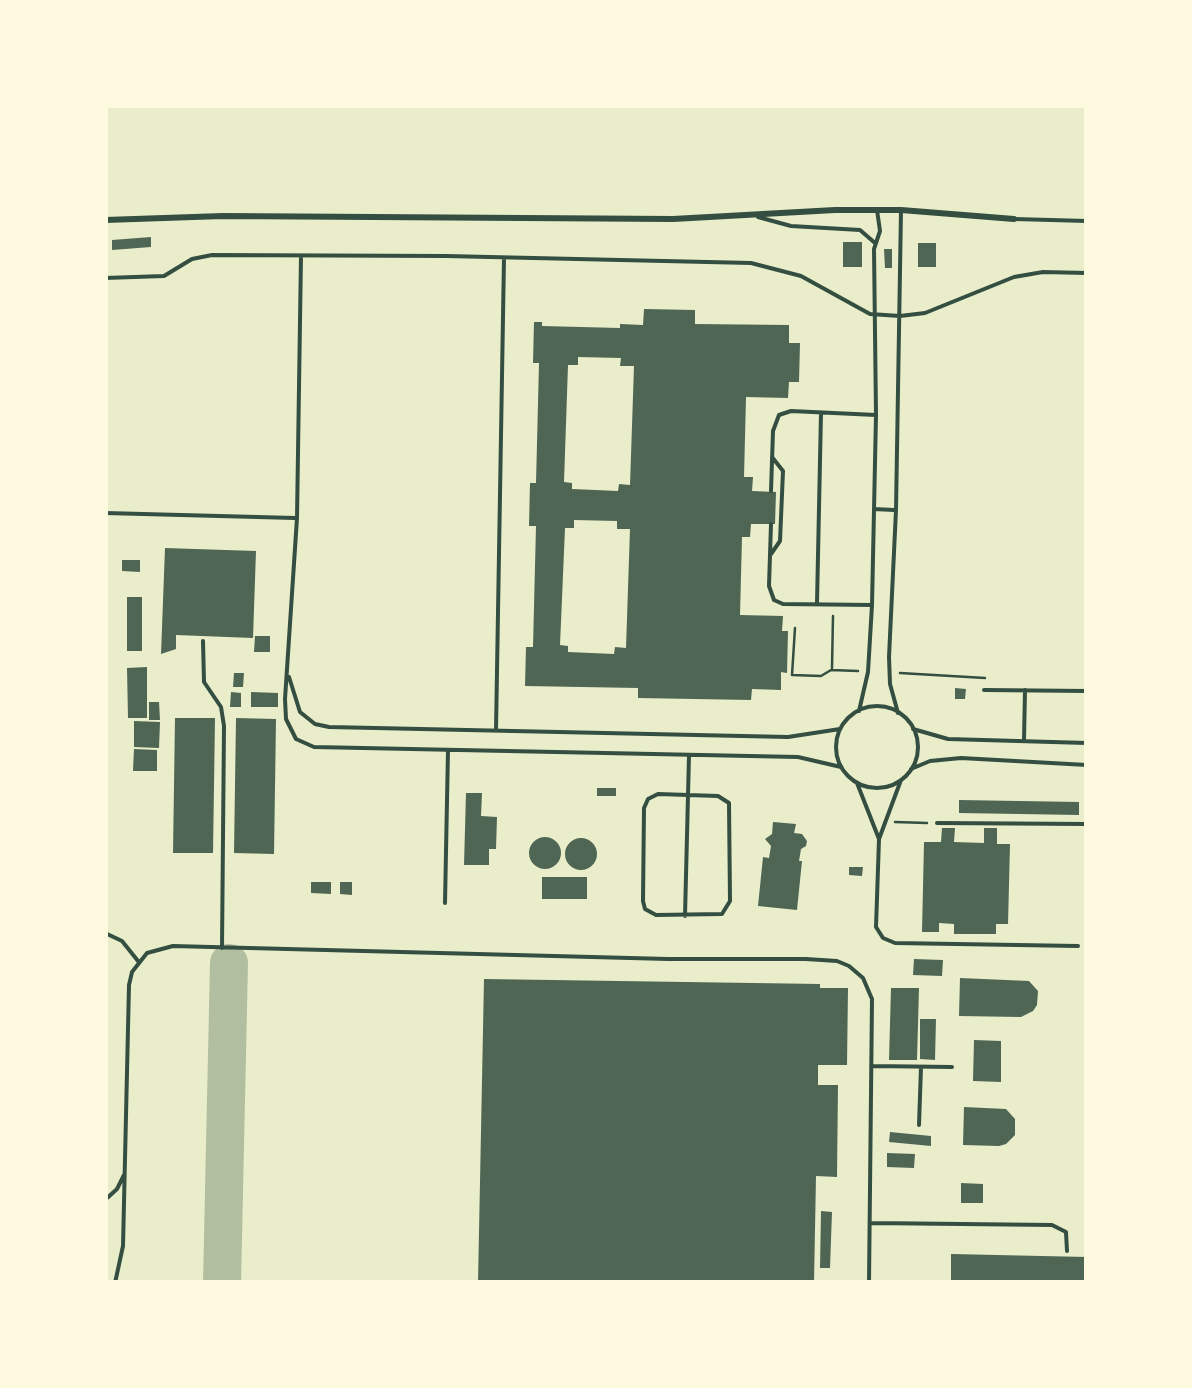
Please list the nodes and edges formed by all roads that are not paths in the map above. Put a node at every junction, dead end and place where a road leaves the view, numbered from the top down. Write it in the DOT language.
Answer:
graph roads {
  1 [pos="877,210"];
  2 [pos="901,210"];
  3 [pos="753,216"];
  4 [pos="1014,218"];
  5 [pos="105,220"];
  6 [pos="1087,221"];
  7 [pos="875,242"];
  8 [pos="301,256"];
  9 [pos="504,258"];
  10 [pos="1087,273"];
  11 [pos="105,278"];
  12 [pos="874,315"];
  13 [pos="900,316"];
  14 [pos="822,413"];
  15 [pos="876,415"];
  16 [pos="772,457"];
  17 [pos="771,492"];
  18 [pos="874,509"];
  19 [pos="896,510"];
  20 [pos="105,513"];
  21 [pos="297,518"];
  22 [pos="770,524"];
  23 [pos="770,555"];
  24 [pos="817,603"];
  25 [pos="872,605"];
  26 [pos="203,641"];
  27 [pos="288,672"];
  28 [pos="984,690"];
  29 [pos="1025,690"];
  30 [pos="1087,691"];
  31 [pos="859,711"];
  32 [pos="898,713"];
  33 [pos="840,729"];
  34 [pos="913,729"];
  35 [pos="496,730"];
  36 [pos="1024,740"];
  37 [pos="1087,742"];
  38 [pos="448,750"];
  39 [pos="689,755"];
  40 [pos="1087,765"];
  41 [pos="841,767"];
  42 [pos="911,769"];
  43 [pos="901,780"];
  44 [pos="857,784"];
  45 [pos="688,795"];
  46 [pos="936,823"];
  47 [pos="1087,824"];
  48 [pos="879,838"];
  49 [pos="445,903"];
  50 [pos="685,916"];
  51 [pos="105,933"];
  52 [pos="1078,946"];
  53 [pos="222,948"];
  54 [pos="138,961"];
  55 [pos="872,1066"];
  56 [pos="921,1067"];
  57 [pos="952,1068"];
  58 [pos="920,1125"];
  59 [pos="126,1166"];
  60 [pos="105,1200"];
  61 [pos="871,1223"];
  62 [pos="1067,1251"];
  63 [pos="114,1283"];
  64 [pos="869,1283"];
  1 -- 2 [label="street"];
  1 -- 3 [label="street"];
  1 -- 7 [label="lane"];
  2 -- 4 [label="street"];
  2 -- 13 [label="lane"];
  3 -- 5 [label="street"];
  3 -- 7 [label="lane"];
  4 -- 6 [label="lane"];
  7 -- 12 [label="lane"];
  8 -- 9 [label="lane"];
  8 -- 11 [label="lane"];
  8 -- 21 [label="lane"];
  9 -- 12 [label="lane"];
  9 -- 35 [label="lane"];
  10 -- 13 [label="lane"];
  12 -- 13 [label="lane"];
  12 -- 15 [label="lane"];
  13 -- 19 [label="lane"];
  14 -- 15 [label="lane"];
  14 -- 16 [label="lane"];
  14 -- 24 [label="lane"];
  15 -- 18 [label="lane"];
  16 -- 17 [label="lane"];
  16 -- 23 [label="lane"];
  18 -- 19 [label="lane"];
  18 -- 25 [label="lane"];
  19 -- 32 [label="lane"];
  20 -- 21 [label="lane"];
  21 -- 27 [label="lane"];
  22 -- 23 [label="lane"];
  23 -- 24 [label="lane"];
  24 -- 25 [label="lane"];
  25 -- 31 [label="lane"];
  26 -- 53 [label="lane"];
  27 -- 35 [label="lane"];
  27 -- 38 [label="lane"];
  28 -- 29 [label="lane"];
  29 -- 30 [label="lane"];
  29 -- 36 [label="lane"];
  31 -- 32 [label="lane"];
  31 -- 33 [label="lane"];
  32 -- 34 [label="lane"];
  33 -- 35 [label="lane"];
  33 -- 41 [label="lane"];
  34 -- 36 [label="lane"];
  34 -- 42 [label="lane"];
  36 -- 37 [label="lane"];
  38 -- 39 [label="lane"];
  38 -- 49 [label="lane"];
  39 -- 41 [label="lane"];
  39 -- 45 [label="lane"];
  40 -- 42 [label="lane"];
  41 -- 44 [label="lane"];
  42 -- 43 [label="lane"];
  43 -- 44 [label="lane"];
  43 -- 48 [label="lane"];
  44 -- 48 [label="lane"];
  45 -- 50 [label="lane"];
  45 -- 50 [label="lane"];
  45 -- 50 [label="lane"];
  46 -- 47 [label="lane"];
  48 -- 52 [label="lane"];
  51 -- 54 [label="lane"];
  53 -- 54 [label="lane"];
  53 -- 55 [label="lane"];
  54 -- 59 [label="lane"];
  55 -- 56 [label="lane"];
  55 -- 61 [label="lane"];
  56 -- 57 [label="lane"];
  56 -- 58 [label="lane"];
  59 -- 60 [label="lane"];
  59 -- 63 [label="lane"];
  61 -- 62 [label="lane"];
  61 -- 64 [label="lane"];
}
